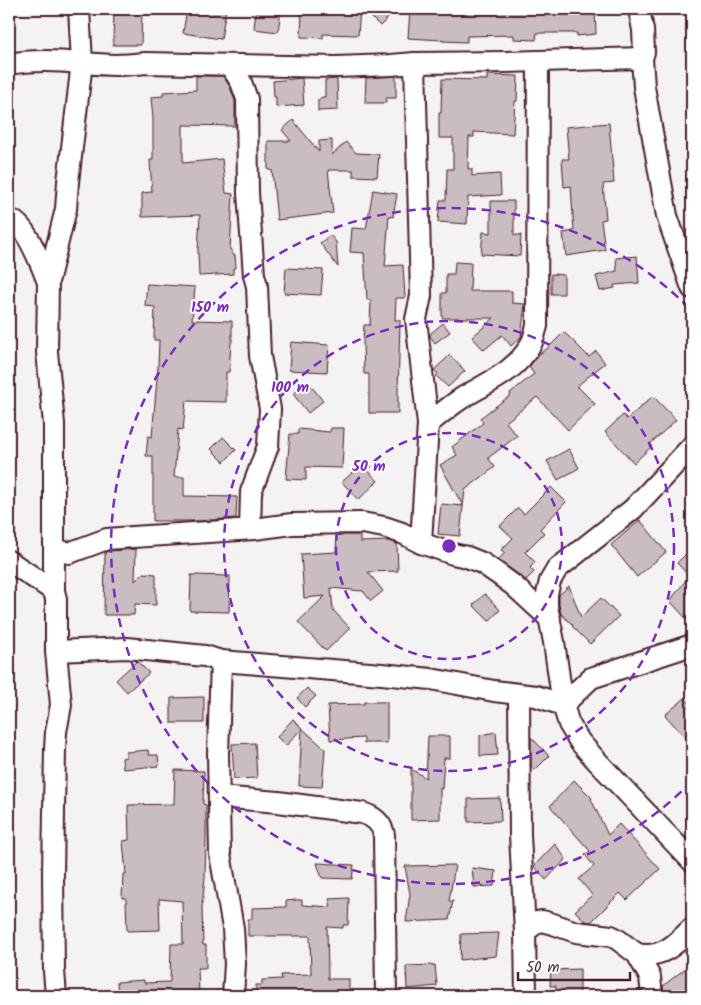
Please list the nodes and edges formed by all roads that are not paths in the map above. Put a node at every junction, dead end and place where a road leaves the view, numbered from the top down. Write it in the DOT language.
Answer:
graph roads {
  1 [pos="79,9"];
  2 [pos="639,9"];
  3 [pos="642,58"];
  4 [pos="538,61"];
  5 [pos="82,62"];
  6 [pos="414,63"];
  7 [pos="9,64"];
  8 [pos="230,65"];
  9 [pos="9,219"];
  10 [pos="691,280"];
  11 [pos="48,282"];
  12 [pos="428,424"];
  13 [pos="692,446"];
  14 [pos="250,529"];
  15 [pos="421,543"];
  16 [pos="54,549"];
  17 [pos="9,561"];
  18 [pos="54,591"];
  19 [pos="550,619"];
  20 [pos="692,645"];
  21 [pos="56,651"];
  22 [pos="221,661"];
  23 [pos="519,694"];
  24 [pos="563,705"];
  25 [pos="219,797"];
  26 [pos="692,861"];
  27 [pos="692,928"];
  28 [pos="525,932"];
  29 [pos="637,954"];
  30 [pos="56,996"];
  31 [pos="233,996"];
  32 [pos="386,996"];
  33 [pos="526,996"];
  34 [pos="652,996"];
  1 -- 5 [label="street"];
  2 -- 3 [label="street"];
  3 -- 4 [label="street"];
  3 -- 10 [label="street"];
  4 -- 6 [label="street"];
  4 -- 12 [label="street"];
  5 -- 7 [label="street"];
  5 -- 8 [label="street"];
  5 -- 11 [label="street"];
  6 -- 8 [label="street"];
  6 -- 12 [label="street"];
  8 -- 14 [label="street"];
  9 -- 11 [label="street"];
  11 -- 16 [label="street"];
  12 -- 15 [label="street"];
  13 -- 19 [label="street"];
  14 -- 15 [label="street"];
  14 -- 16 [label="street"];
  15 -- 19 [label="street"];
  16 -- 18 [label="street"];
  17 -- 18 [label="street"];
  18 -- 21 [label="street"];
  19 -- 24 [label="street"];
  20 -- 24 [label="street"];
  21 -- 22 [label="street"];
  21 -- 30 [label="street"];
  22 -- 23 [label="street"];
  22 -- 25 [label="street"];
  23 -- 24 [label="street"];
  23 -- 28 [label="street"];
  24 -- 26 [label="street"];
  25 -- 31 [label="street"];
  25 -- 32 [label="street"];
  27 -- 29 [label="street"];
  28 -- 29 [label="street"];
  28 -- 33 [label="street"];
  29 -- 34 [label="street"];
}
